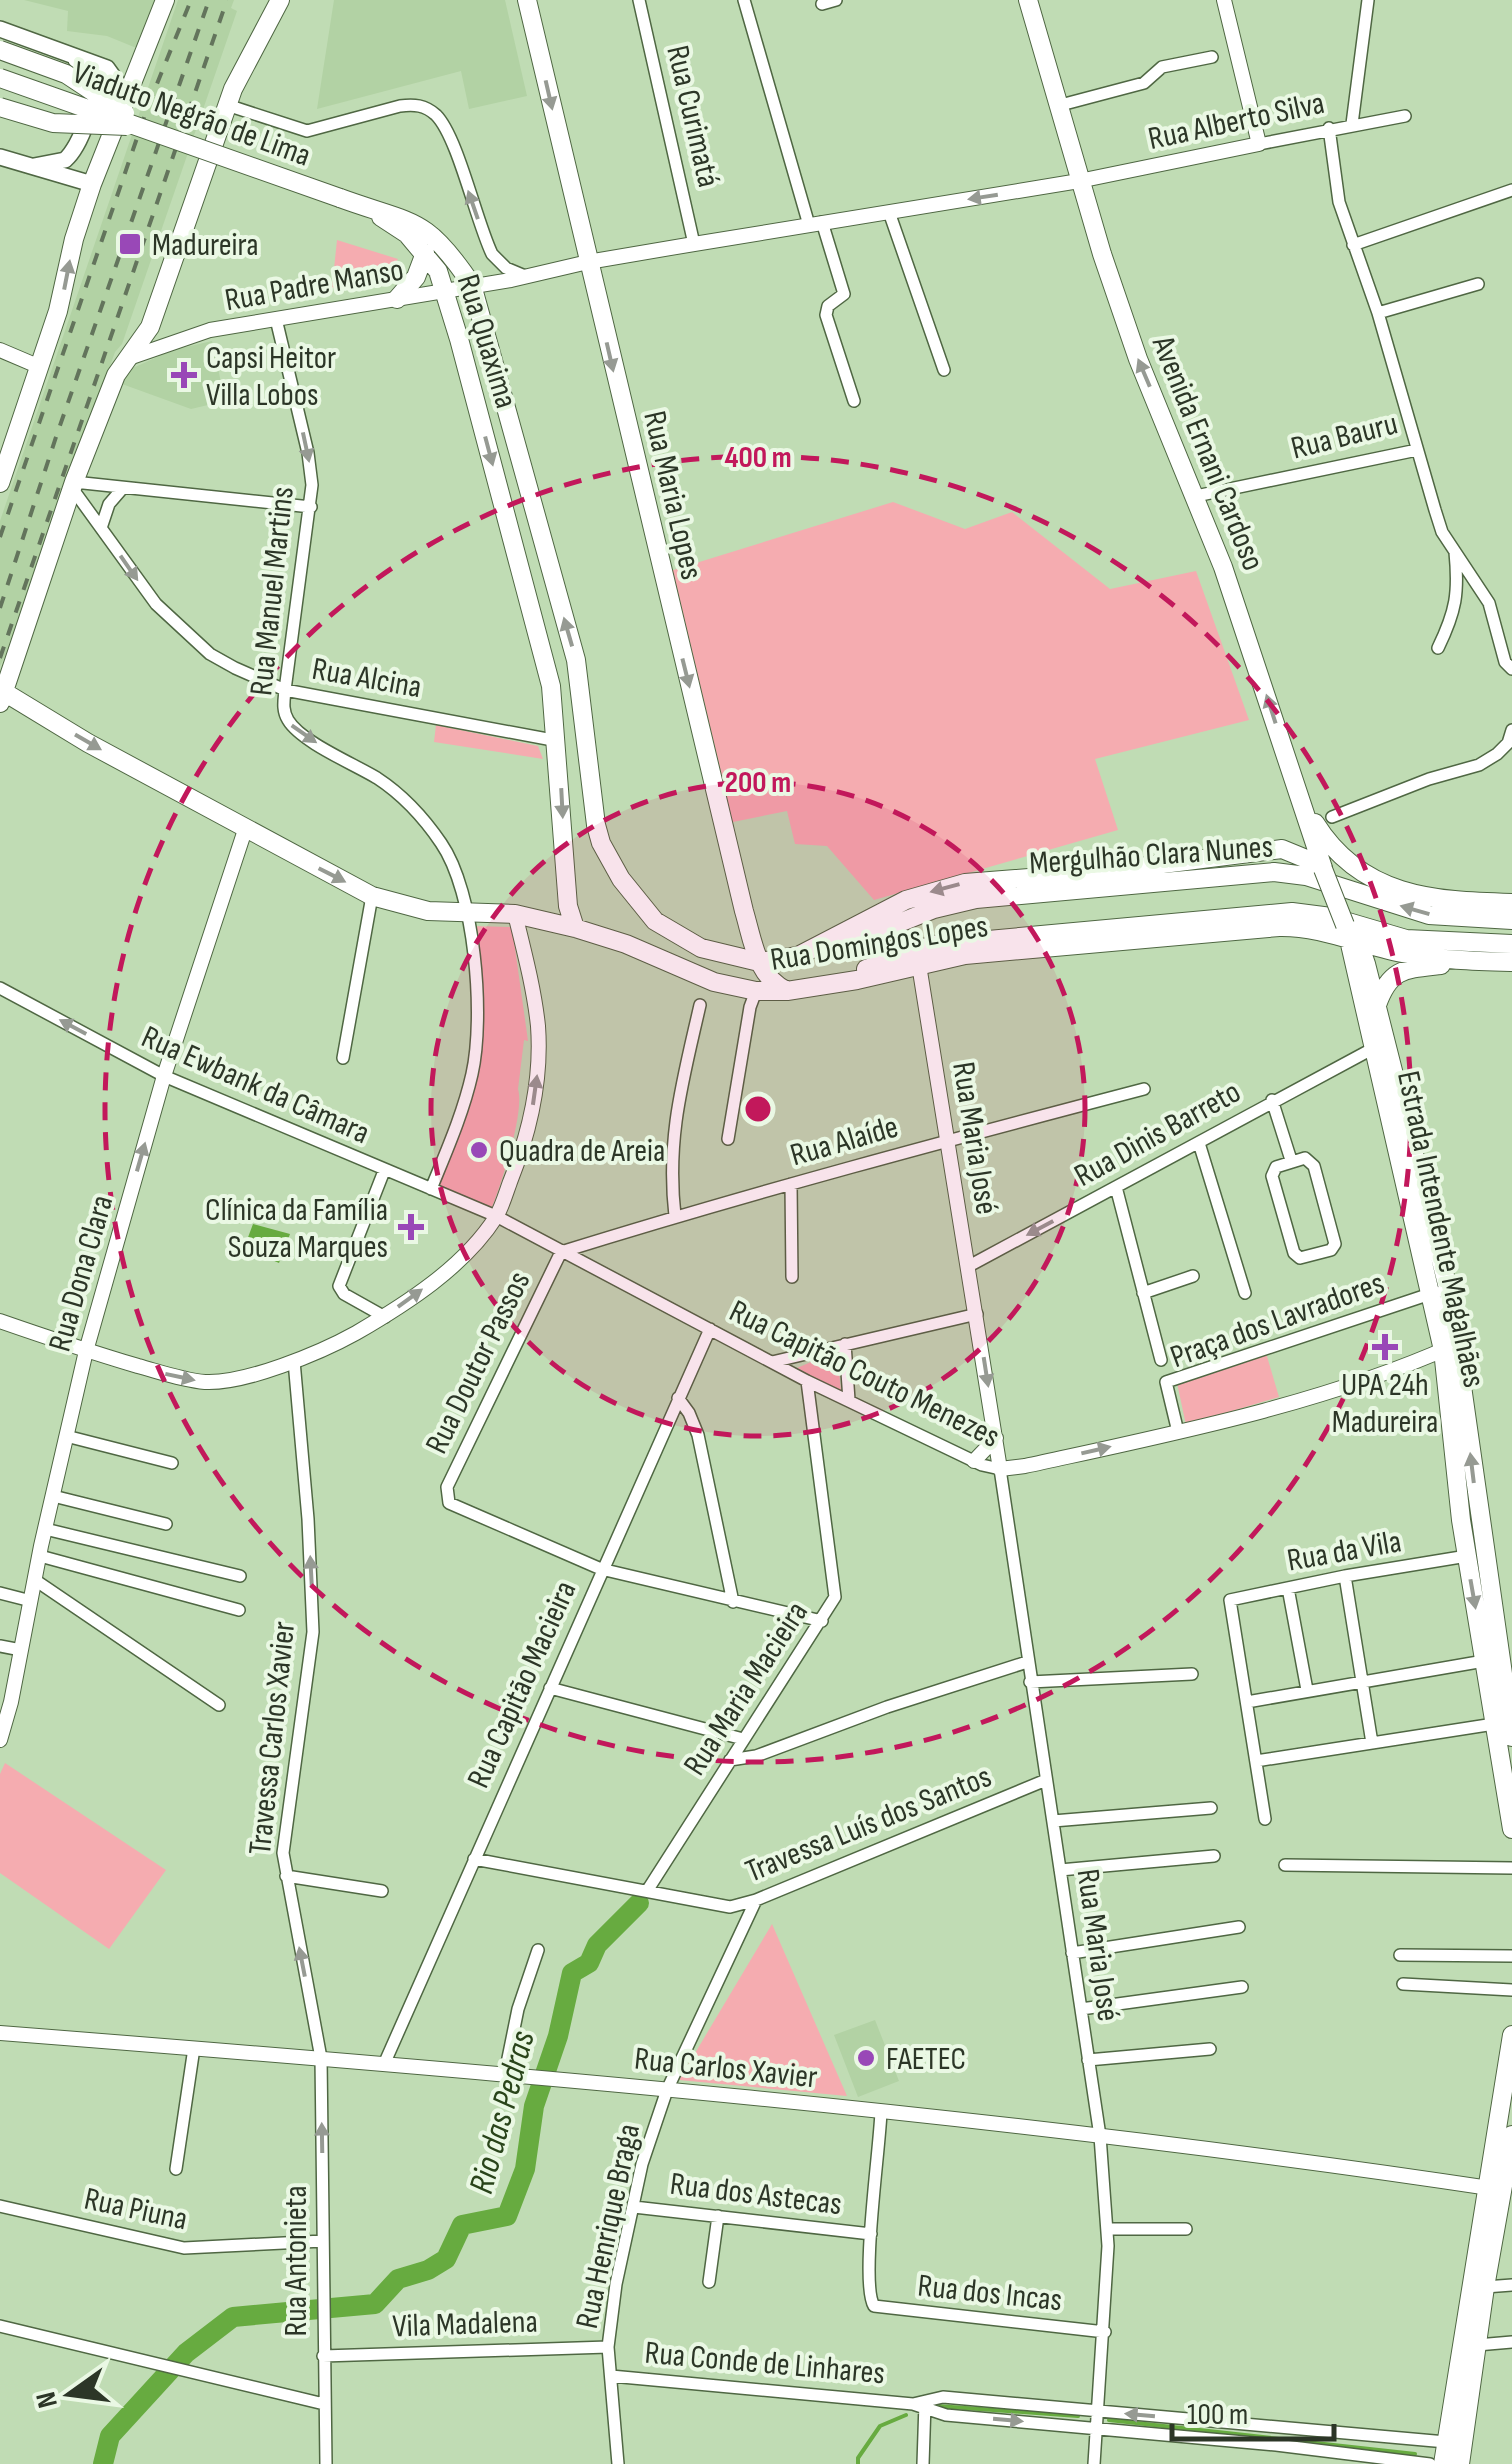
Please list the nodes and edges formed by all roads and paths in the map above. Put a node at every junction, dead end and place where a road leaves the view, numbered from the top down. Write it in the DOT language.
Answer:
graph roads {
  1 [pos="165,0"];
  2 [pos="280,0"];
  3 [pos="528,0"];
  4 [pos="639,0"];
  5 [pos="744,0"];
  6 [pos="836,0"];
  7 [pos="1028,0"];
  8 [pos="1224,0"];
  9 [pos="1368,0"];
  10 [pos="822,4"];
  11 [pos="0,29"];
  12 [pos="0,50"];
  13 [pos="72,55"];
  14 [pos="1212,57"];
  15 [pos="0,78"];
  16 [pos="228,104"];
  17 [pos="1058,106"];
  18 [pos="0,108"];
  19 [pos="121,109"];
  20 [pos="1405,116"];
  21 [pos="1352,124"];
  22 [pos="141,126"];
  23 [pos="1329,128"];
  24 [pos="1259,144"];
  25 [pos="0,156"];
  26 [pos="34,166"];
  27 [pos="1079,181"];
  28 [pos="92,184"];
  29 [pos="1510,195"];
  30 [pos="364,207"];
  31 [pos="889,212"];
  32 [pos="816,224"];
  33 [pos="694,244"];
  34 [pos="1353,245"];
  35 [pos="424,254"];
  36 [pos="588,262"];
  37 [pos="530,276"];
  38 [pos="1478,284"];
  39 [pos="472,285"];
  40 [pos="445,290"];
  41 [pos="397,299"];
  42 [pos="1378,313"];
  43 [pos="276,319"];
  44 [pos="483,327"];
  45 [pos="459,339"];
  46 [pos="0,350"];
  47 [pos="126,359"];
  48 [pos="40,366"];
  49 [pos="944,370"];
  50 [pos="854,401"];
  51 [pos="1418,450"];
  52 [pos="0,483"];
  53 [pos="73,485"];
  54 [pos="122,488"];
  55 [pos="1196,496"];
  56 [pos="312,507"];
  57 [pos="102,528"];
  58 [pos="1455,552"];
  59 [pos="1438,648"];
  60 [pos="1512,669"];
  61 [pos="284,690"];
  62 [pos="2,698"];
  63 [pos="1512,730"];
  64 [pos="558,741"];
  65 [pos="1302,802"];
  66 [pos="1332,817"];
  67 [pos="245,830"];
  68 [pos="1322,867"];
  69 [pos="630,893"];
  70 [pos="372,896"];
  71 [pos="1512,903"];
  72 [pos="467,912"];
  73 [pos="515,914"];
  74 [pos="1512,920"];
  75 [pos="575,928"];
  76 [pos="1347,932"];
  77 [pos="1512,944"];
  78 [pos="798,956"];
  79 [pos="1474,961"];
  80 [pos="759,962"];
  81 [pos="1512,962"];
  82 [pos="919,965"];
  83 [pos="844,981"];
  84 [pos="0,988"];
  85 [pos="756,991"];
  86 [pos="787,991"];
  87 [pos="700,1005"];
  88 [pos="1377,1006"];
  89 [pos="1372,1049"];
  90 [pos="343,1058"];
  91 [pos="164,1076"];
  92 [pos="1144,1089"];
  93 [pos="1272,1100"];
  94 [pos="728,1138"];
  95 [pos="949,1140"];
  96 [pos="1199,1143"];
  97 [pos="1291,1160"];
  98 [pos="384,1171"];
  99 [pos="791,1184"];
  100 [pos="1116,1187"];
  101 [pos="431,1189"];
  102 [pos="496,1216"];
  103 [pos="675,1216"];
  104 [pos="562,1252"];
  105 [pos="969,1266"];
  106 [pos="1193,1276"];
  107 [pos="792,1278"];
  108 [pos="1440,1291"];
  109 [pos="1143,1293"];
  110 [pos="1245,1293"];
  111 [pos="977,1314"];
  112 [pos="384,1317"];
  113 [pos="0,1321"];
  114 [pos="710,1329"];
  115 [pos="845,1344"];
  116 [pos="1451,1346"];
  117 [pos="86,1351"];
  118 [pos="1161,1360"];
  119 [pos="294,1361"];
  120 [pos="772,1362"];
  121 [pos="808,1380"];
  122 [pos="678,1398"];
  123 [pos="849,1400"];
  124 [pos="1178,1432"];
  125 [pos="66,1436"];
  126 [pos="996,1438"];
  127 [pos="974,1461"];
  128 [pos="172,1463"];
  129 [pos="1000,1468"];
  130 [pos="53,1496"];
  131 [pos="166,1524"];
  132 [pos="45,1529"];
  133 [pos="40,1556"];
  134 [pos="1467,1556"];
  135 [pos="601,1569"];
  136 [pos="240,1576"];
  137 [pos="1345,1576"];
  138 [pos="35,1580"];
  139 [pos="1288,1588"];
  140 [pos="0,1594"];
  141 [pos="31,1601"];
  142 [pos="733,1602"];
  143 [pos="240,1610"];
  144 [pos="822,1622"];
  145 [pos="0,1646"];
  146 [pos="22,1650"];
  147 [pos="1484,1661"];
  148 [pos="1026,1662"];
  149 [pos="1192,1674"];
  150 [pos="1362,1680"];
  151 [pos="1030,1682"];
  152 [pos="550,1688"];
  153 [pos="1307,1690"];
  154 [pos="1247,1702"];
  155 [pos="219,1706"];
  156 [pos="1494,1724"];
  157 [pos="1512,1737"];
  158 [pos="0,1740"];
  159 [pos="743,1740"];
  160 [pos="1372,1743"];
  161 [pos="730,1760"];
  162 [pos="1256,1761"];
  163 [pos="1046,1780"];
  164 [pos="1211,1808"];
  165 [pos="1266,1819"];
  166 [pos="1053,1821"];
  167 [pos="1512,1829"];
  168 [pos="1214,1856"];
  169 [pos="474,1859"];
  170 [pos="1285,1865"];
  171 [pos="1512,1868"];
  172 [pos="1060,1870"];
  173 [pos="286,1876"];
  174 [pos="382,1891"];
  175 [pos="647,1891"];
  176 [pos="756,1900"];
  177 [pos="1239,1927"];
  178 [pos="538,1950"];
  179 [pos="1072,1953"];
  180 [pos="1400,1955"];
  181 [pos="1512,1956"];
  182 [pos="1403,1984"];
  183 [pos="1242,1986"];
  184 [pos="1512,1990"];
  185 [pos="1081,2009"];
  186 [pos="0,2033"];
  187 [pos="1512,2035"];
  188 [pos="194,2048"];
  189 [pos="1210,2049"];
  190 [pos="321,2058"];
  191 [pos="1088,2060"];
  192 [pos="385,2062"];
  193 [pos="505,2073"];
  194 [pos="667,2090"];
  195 [pos="881,2111"];
  196 [pos="1100,2136"];
  197 [pos="1512,2136"];
  198 [pos="176,2169"];
  199 [pos="1502,2181"];
  200 [pos="0,2206"];
  201 [pos="634,2207"];
  202 [pos="718,2216"];
  203 [pos="1186,2229"];
  204 [pos="1107,2230"];
  205 [pos="871,2234"];
  206 [pos="323,2241"];
  207 [pos="709,2282"];
  208 [pos="1512,2285"];
  209 [pos="1485,2287"];
  210 [pos="0,2326"];
  211 [pos="1105,2332"];
  212 [pos="1512,2342"];
  213 [pos="1477,2345"];
  214 [pos="608,2347"];
  215 [pos="323,2356"];
  216 [pos="611,2376"];
  217 [pos="324,2404"];
  218 [pos="921,2405"];
  219 [pos="1100,2412"];
  220 [pos="1098,2428"];
  221 [pos="1446,2442"];
  222 [pos="326,2464"];
  223 [pos="618,2464"];
  224 [pos="922,2464"];
  225 [pos="1094,2464"];
  226 [pos="1430,2464"];
  227 [pos="1443,2464"];
  228 [pos="1460,2464"];
  1 -- 19 [label="main road"];
  2 -- 16 [label="main road"];
  3 -- 36 [label="main road, Rua Maria Lopes, one-way"];
  4 -- 33 [label="street, Rua Curimatá"];
  5 -- 32 [label="street"];
  6 -- 10 [label="street"];
  7 -- 17 [label="main road, Avenida Ernani Cardoso"];
  8 -- 24 [label="street"];
  9 -- 21 [label="street"];
  11 -- 13 [label="main road"];
  12 -- 22 [label="main road, bridge"];
  13 -- 19 [label="main road"];
  13 -- 26 [label="main road"];
  14 -- 17 [label="street"];
  15 -- 22 [label="main road, Viaduto Negrão de Lima, bridge"];
  37 -- 16 [label="street, one-way"];
  16 -- 47 [label="main road"];
  17 -- 27 [label="main road, Avenida Ernani Cardoso"];
  18 -- 22 [label="main road, bridge"];
  19 -- 28 [label="main road"];
  20 -- 21 [label="street, Rua Alberto Silva"];
  21 -- 23 [label="street, Rua Alberto Silva"];
  22 -- 30 [label="main road, Viaduto Negrão de Lima, bridge"];
  23 -- 24 [label="street, Rua Alberto Silva"];
  23 -- 34 [label="street, Rua Bauru"];
  24 -- 27 [label="street, Rua Alberto Silva"];
  25 -- 26 [label="main road"];
  26 -- 28 [label="main road"];
  27 -- 31 [label="street, Rua Padre Manso, one-way"];
  55 -- 27 [label="main road, Avenida Ernani Cardoso, one-way"];
  48 -- 28 [label="main road, one-way"];
  29 -- 34 [label="street"];
  30 -- 35 [label="main road, Rua Quaxima"];
  30 -- 39 [label="main road, Rua Quaxima"];
  31 -- 32 [label="street, Rua Padre Manso"];
  31 -- 49 [label="street"];
  32 -- 33 [label="street, Rua Padre Manso"];
  32 -- 50 [label="street"];
  33 -- 36 [label="street, Rua Padre Manso"];
  34 -- 42 [label="street, Rua Bauru"];
  35 -- 40 [label="main road, Rua Quaxima"];
  35 -- 41 [label="main road"];
  36 -- 37 [label="street, Rua Padre Manso"];
  36 -- 80 [label="main road, Rua Maria Lopes, one-way"];
  37 -- 39 [label="street, Rua Padre Manso"];
  38 -- 42 [label="street"];
  39 -- 40 [label="street, Rua Padre Manso"];
  39 -- 44 [label="main road, Rua Quaxima"];
  40 -- 41 [label="street, Rua Padre Manso"];
  40 -- 45 [label="main road, Rua Quaxima"];
  41 -- 43 [label="street, Rua Padre Manso"];
  42 -- 51 [label="street, Rua Bauru"];
  43 -- 47 [label="street, Rua Padre Manso"];
  43 -- 56 [label="street, Rua Manuel Martins, one-way"];
  44 -- 45 [label="main road"];
  69 -- 44 [label="main road, Rua Quaxima, one-way"];
  45 -- 64 [label="main road, Rua Quaxima, one-way"];
  46 -- 48 [label="street"];
  47 -- 53 [label="main road"];
  48 -- 52 [label="main road"];
  51 -- 55 [label="street, Rua Bauru"];
  51 -- 58 [label="street"];
  53 -- 54 [label="street"];
  53 -- 57 [label="street, Rua Alcina"];
  53 -- 62 [label="main road"];
  54 -- 56 [label="street"];
  54 -- 57 [label="street"];
  65 -- 55 [label="main road, Avenida Ernani Cardoso, one-way"];
  56 -- 61 [label="street, Rua Manuel Martins"];
  57 -- 61 [label="street, Rua Alcina, one-way"];
  58 -- 59 [label="street"];
  58 -- 60 [label="street"];
  61 -- 64 [label="street, Rua Alcina"];
  61 -- 72 [label="street, Rua Manuel Martins, one-way"];
  62 -- 67 [label="main road, Rua Domingos Lopes, one-way"];
  63 -- 66 [label="street"];
  64 -- 75 [label="main road, Rua Quaxima, one-way"];
  65 -- 68 [label="main road, Avenida Ernani Cardoso"];
  65 -- 71 [label="main road"];
  67 -- 70 [label="main road, Rua Domingos Lopes, one-way"];
  67 -- 91 [label="street, Rua Dona Clara"];
  68 -- 76 [label="main road, Avenida Ernani Cardoso, bridge"];
  68 -- 78 [label="main road, Rua Domingos Lopes, one-way"];
  69 -- 80 [label="main road, Rua Domingos Lopes"];
  70 -- 72 [label="main road, Rua Domingos Lopes"];
  70 -- 90 [label="street"];
  72 -- 73 [label="main road, Rua Domingos Lopes"];
  72 -- 101 [label="street, Rua Manuel Martins"];
  73 -- 75 [label="main road, Rua Domingos Lopes"];
  102 -- 73 [label="street, one-way"];
  74 -- 78 [label="main road, Mergulhão Clara Nunes, one-way"];
  75 -- 85 [label="main road, Rua Domingos Lopes"];
  76 -- 79 [label="main road, Rua Domingos Lopes"];
  76 -- 82 [label="main road, Rua Domingos Lopes"];
  76 -- 88 [label="main road, Estrada Intendente Magalhães"];
  76 -- 89 [label="main road, Estrada Intendente Magalhães"];
  77 -- 83 [label="main road, Mergulhão Clara Nunes"];
  78 -- 80 [label="main road, Rua Domingos Lopes"];
  79 -- 81 [label="main road"];
  79 -- 88 [label="main road"];
  80 -- 86 [label="main road"];
  82 -- 83 [label="main road, Rua Domingos Lopes"];
  82 -- 95 [label="street, Rua Maria José"];
  83 -- 86 [label="main road, Rua Domingos Lopes"];
  91 -- 84 [label="street, Rua Ewbank da Câmara, one-way"];
  85 -- 86 [label="main road, Rua Domingos Lopes"];
  85 -- 94 [label="street"];
  87 -- 103 [label="street"];
  88 -- 108 [label="main road, Estrada Intendente Magalhães"];
  89 -- 93 [label="street, Rua Dinis Barreto"];
  89 -- 108 [label="main road, Estrada Intendente Magalhães"];
  91 -- 98 [label="street, Rua Ewbank da Câmara"];
  117 -- 91 [label="street, Rua Dona Clara, one-way"];
  92 -- 95 [label="street, Rua Alaíde"];
  93 -- 96 [label="street, Rua Dinis Barreto"];
  93 -- 97 [label="street"];
  95 -- 99 [label="street, Rua Alaíde"];
  95 -- 105 [label="street, Rua Maria José"];
  96 -- 100 [label="street, Rua Dinis Barreto"];
  96 -- 110 [label="street"];
  97 -- 97 [label="street"];
  98 -- 101 [label="street, Rua Ewbank da Câmara"];
  98 -- 112 [label="street"];
  99 -- 103 [label="street, Rua Alaíde"];
  99 -- 107 [label="street"];
  100 -- 105 [label="street, Rua Dinis Barreto, one-way"];
  100 -- 109 [label="street, Praça dos Lavradores"];
  101 -- 102 [label="street, Rua Ewbank da Câmara"];
  102 -- 104 [label="street, Rua Capitão Couto Menezes"];
  112 -- 102 [label="street, one-way"];
  103 -- 104 [label="street, Rua Alaíde"];
  104 -- 114 [label="street, Rua Capitão Couto Menezes"];
  104 -- 135 [label="street, Rua Doutor Passos"];
  105 -- 111 [label="street, Rua Maria José"];
  106 -- 109 [label="street"];
  108 -- 116 [label="main road, Estrada Intendente Magalhães"];
  108 -- 124 [label="street, Praça dos Lavradores"];
  109 -- 118 [label="street, Praça dos Lavradores"];
  111 -- 115 [label="street"];
  111 -- 126 [label="street, Rua Maria José, one-way"];
  112 -- 119 [label="street"];
  113 -- 117 [label="street"];
  114 -- 120 [label="street, Rua Capitão Couto Menezes"];
  114 -- 122 [label="street, Rua Capitão Macieira"];
  115 -- 120 [label="street"];
  115 -- 123 [label="street"];
  116 -- 124 [label="street, Rua Capitão Couto Menezes"];
  116 -- 134 [label="main road, Estrada Intendente Magalhães"];
  157 -- 116 [label="main road, Estrada Intendente Magalhães, one-way"];
  117 -- 119 [label="street, one-way"];
  117 -- 125 [label="street, Rua Dona Clara"];
  173 -- 119 [label="street, Travessa Carlos Xavier, one-way"];
  120 -- 121 [label="street, Rua Capitão Couto Menezes"];
  121 -- 123 [label="street, Rua Capitão Couto Menezes"];
  121 -- 144 [label="street, Rua Maria Macieira"];
  122 -- 135 [label="street, Rua Capitão Macieira"];
  122 -- 142 [label="street"];
  123 -- 127 [label="street, Rua Capitão Couto Menezes"];
  129 -- 124 [label="street, Rua Capitão Couto Menezes, one-way"];
  125 -- 128 [label="street"];
  125 -- 130 [label="street, Rua Dona Clara"];
  126 -- 127 [label="street"];
  126 -- 129 [label="street, Rua Maria José"];
  127 -- 129 [label="street, Rua Capitão Couto Menezes"];
  129 -- 148 [label="street, Rua Maria José"];
  130 -- 131 [label="street"];
  130 -- 132 [label="street, Rua Dona Clara"];
  132 -- 133 [label="street, Rua Dona Clara"];
  132 -- 136 [label="street"];
  133 -- 138 [label="street, Rua Dona Clara"];
  133 -- 143 [label="street"];
  134 -- 137 [label="street, Rua da Vila"];
  134 -- 147 [label="main road, Estrada Intendente Magalhães, one-way"];
  135 -- 142 [label="street"];
  135 -- 152 [label="street, Rua Capitão Macieira"];
  137 -- 139 [label="street, Rua da Vila"];
  137 -- 150 [label="street"];
  138 -- 141 [label="street, Rua Dona Clara"];
  138 -- 155 [label="street"];
  139 -- 153 [label="street"];
  139 -- 154 [label="street, Rua da Vila"];
  140 -- 141 [label="street"];
  141 -- 146 [label="street, Rua Dona Clara"];
  142 -- 144 [label="street"];
  144 -- 159 [label="street, Rua Maria Macieira"];
  145 -- 146 [label="street"];
  146 -- 158 [label="street, Rua Dona Clara"];
  147 -- 150 [label="street"];
  147 -- 156 [label="main road, Estrada Intendente Magalhães"];
  148 -- 151 [label="street, Rua Maria José"];
  148 -- 161 [label="street"];
  149 -- 151 [label="street"];
  150 -- 153 [label="street"];
  150 -- 160 [label="street"];
  151 -- 163 [label="street, Rua Maria José"];
  152 -- 159 [label="street"];
  152 -- 169 [label="street, Rua Capitão Macieira"];
  153 -- 154 [label="street"];
  154 -- 162 [label="street"];
  156 -- 160 [label="street"];
  156 -- 167 [label="main road, Estrada Intendente Magalhães"];
  159 -- 161 [label="street, Rua Maria Macieira"];
  160 -- 162 [label="street"];
  161 -- 175 [label="street, Rua Maria Macieira"];
  162 -- 165 [label="street"];
  163 -- 166 [label="street, Rua Maria José"];
  163 -- 176 [label="street, Travessa Luís dos Santos"];
  164 -- 166 [label="street"];
  166 -- 172 [label="street, Rua Maria José"];
  168 -- 172 [label="street"];
  169 -- 175 [label="street, Travessa Luís dos Santos"];
  169 -- 192 [label="street, Rua Capitão Macieira"];
  170 -- 171 [label="street"];
  172 -- 179 [label="street, Rua Maria José"];
  173 -- 174 [label="street"];
  190 -- 173 [label="street, Travessa Carlos Xavier, one-way"];
  175 -- 176 [label="street, Travessa Luís dos Santos"];
  176 -- 194 [label="street, Rua Henrique Braga"];
  177 -- 179 [label="street"];
  178 -- 193 [label="street"];
  179 -- 185 [label="street, Rua Maria José"];
  180 -- 181 [label="street"];
  182 -- 184 [label="street"];
  183 -- 185 [label="street"];
  185 -- 191 [label="street, Rua Maria José"];
  186 -- 188 [label="street, Rua Carlos Xavier"];
  187 -- 199 [label="main road"];
  188 -- 190 [label="street, Rua Carlos Xavier"];
  188 -- 198 [label="street"];
  189 -- 191 [label="street"];
  190 -- 192 [label="street, Rua Carlos Xavier"];
  206 -- 190 [label="street, Rua Antonieta, one-way"];
  191 -- 196 [label="street, Rua Maria José"];
  192 -- 193 [label="street, Rua Carlos Xavier"];
  193 -- 194 [label="street, Rua Carlos Xavier"];
  194 -- 195 [label="street, Rua Carlos Xavier"];
  194 -- 201 [label="street, Rua Henrique Braga"];
  195 -- 196 [label="street, Rua Carlos Xavier"];
  195 -- 205 [label="street"];
  196 -- 199 [label="street, Rua Carlos Xavier"];
  196 -- 204 [label="street, Rua Maria José"];
  197 -- 199 [label="main road"];
  199 -- 209 [label="main road"];
  199 -- 221 [label="main road"];
  200 -- 206 [label="street, Rua Piuna"];
  201 -- 202 [label="street, Rua dos Astecas"];
  201 -- 214 [label="street, Rua Henrique Braga"];
  202 -- 205 [label="street, Rua dos Astecas"];
  202 -- 207 [label="street"];
  203 -- 204 [label="street"];
  204 -- 211 [label="street, Rua Maria José"];
  205 -- 211 [label="street, Rua dos Incas"];
  206 -- 215 [label="street, Rua Antonieta"];
  208 -- 209 [label="street"];
  209 -- 213 [label="main road"];
  210 -- 217 [label="street"];
  211 -- 219 [label="street, Rua Maria José"];
  212 -- 213 [label="street"];
  213 -- 228 [label="main road"];
  214 -- 215 [label="street, Vila Madalena"];
  214 -- 216 [label="street, Rua Henrique Braga"];
  215 -- 217 [label="street, Rua Antonieta"];
  216 -- 218 [label="street, Rua Conde de Linhares"];
  216 -- 223 [label="street, Rua Henrique Braga"];
  217 -- 222 [label="street, Rua Antonieta"];
  218 -- 219 [label="street, Rua Conde de Linhares"];
  218 -- 220 [label="street, Rua Conde de Linhares, one-way"];
  218 -- 224 [label="street"];
  219 -- 220 [label="street, Rua Maria José"];
  221 -- 219 [label="street, Rua Conde de Linhares, one-way"];
  220 -- 225 [label="street, Rua Maria José"];
  220 -- 226 [label="street, Rua Conde de Linhares"];
  221 -- 227 [label="main road"];
}
